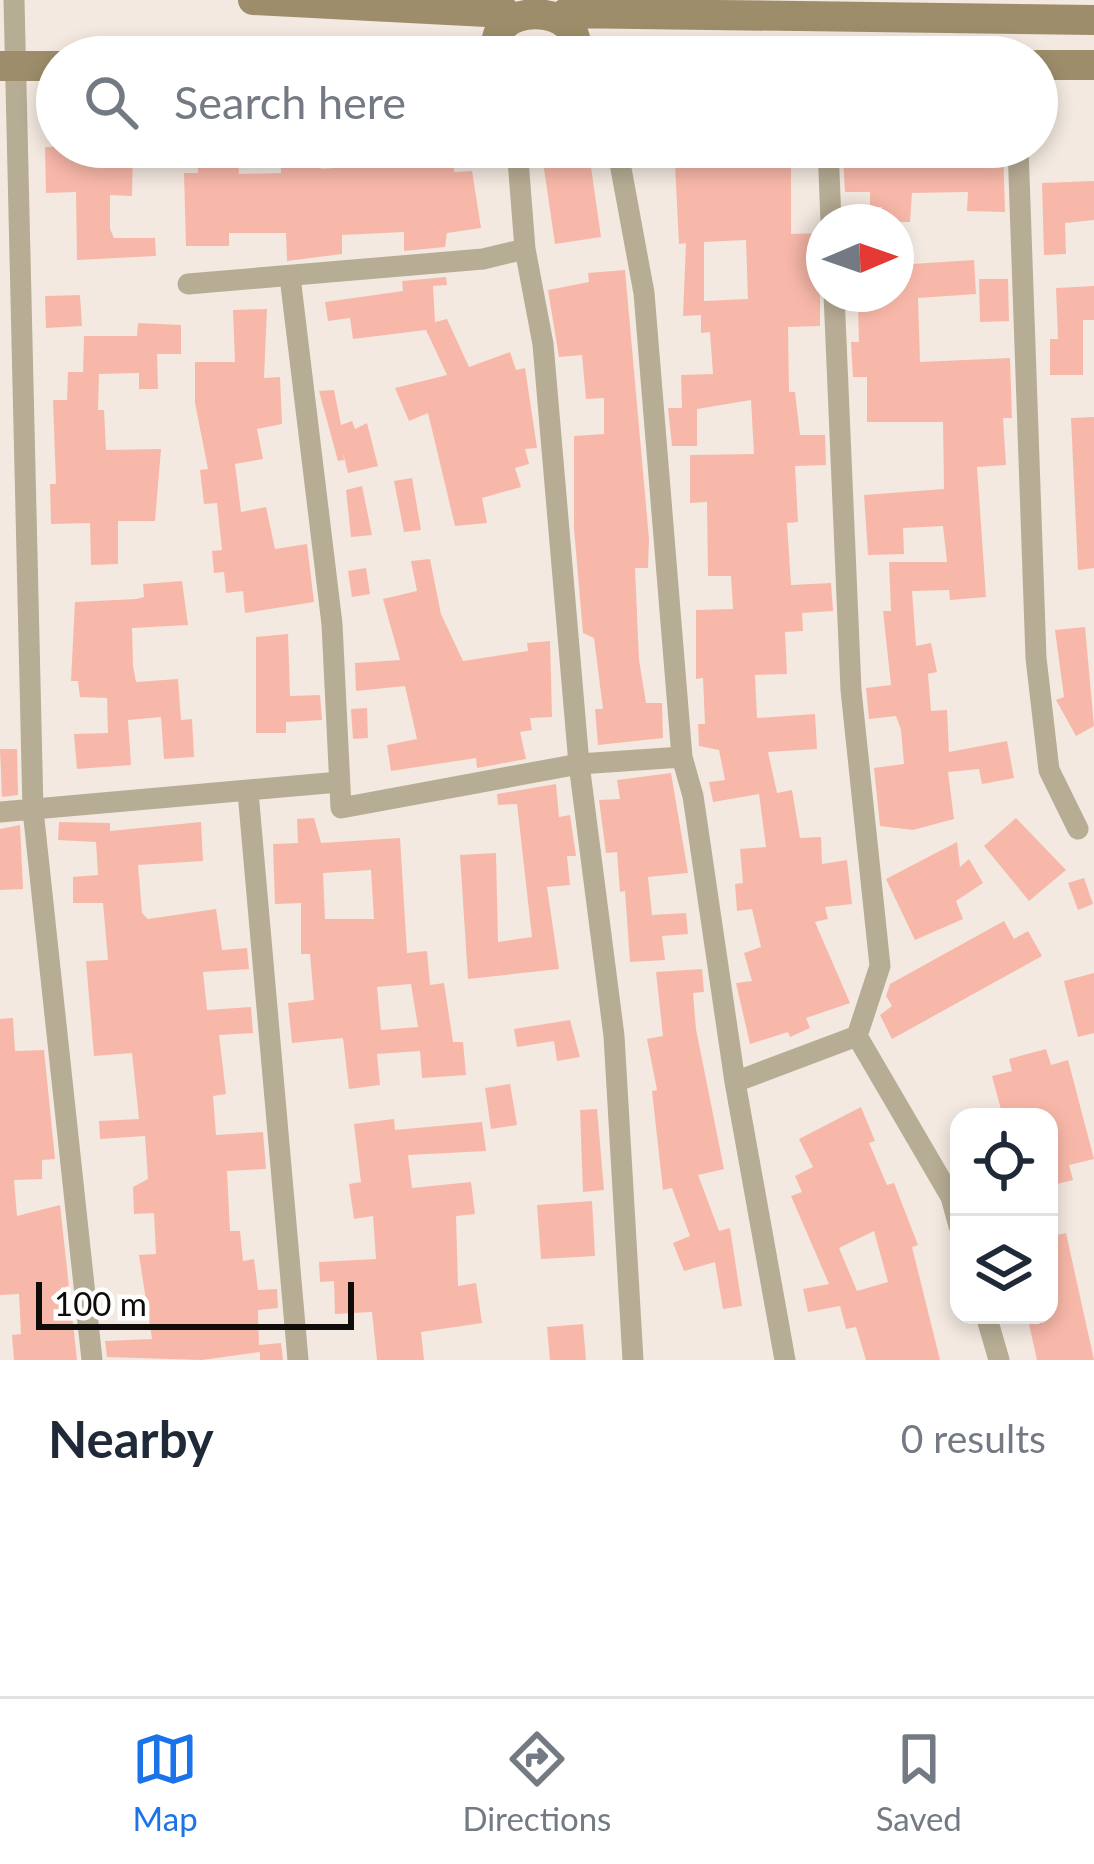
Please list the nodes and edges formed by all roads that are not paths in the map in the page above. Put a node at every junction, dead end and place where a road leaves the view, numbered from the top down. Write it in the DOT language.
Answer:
graph roads {
  1 [pos="14,0"];
  2 [pos="253,0"];
  3 [pos="513,6"];
  4 [pos="559,6"];
  5 [pos="1094,20"];
  6 [pos="497,36"];
  7 [pos="575,36"];
  8 [pos="1058,64"];
  9 [pos="1094,64"];
  10 [pos="8,66"];
  11 [pos="519,168"];
  12 [pos="621,168"];
  13 [pos="829,168"];
  14 [pos="1019,168"];
  15 [pos="830,204"];
  16 [pos="526,249"];
  17 [pos="290,277"];
  18 [pos="188,284"];
  19 [pos="835,312"];
  20 [pos="682,757"];
  21 [pos="579,764"];
  22 [pos="339,782"];
  23 [pos="248,792"];
  24 [pos="33,810"];
  25 [pos="0,812"];
  26 [pos="1078,829"];
  27 [pos="857,1036"];
  28 [pos="735,1082"];
  29 [pos="956,1216"];
  30 [pos="989,1324"];
  31 [pos="92,1360"];
  32 [pos="298,1360"];
  33 [pos="633,1360"];
  34 [pos="785,1360"];
  35 [pos="999,1360"];
  1 -- 10 [label="street"];
  2 -- 3 [label="main road"];
  3 -- 4 [label="main road"];
  3 -- 6 [label="main road"];
  4 -- 5 [label="main road"];
  4 -- 7 [label="main road"];
  8 -- 9 [label="main road"];
  10 -- 24 [label="street"];
  11 -- 16 [label="street"];
  12 -- 20 [label="street"];
  13 -- 15 [label="street"];
  14 -- 26 [label="street"];
  16 -- 17 [label="street"];
  16 -- 21 [label="street"];
  17 -- 18 [label="street"];
  17 -- 22 [label="street"];
  19 -- 27 [label="street"];
  20 -- 21 [label="street"];
  20 -- 28 [label="street"];
  21 -- 22 [label="street"];
  21 -- 33 [label="street"];
  22 -- 23 [label="street"];
  23 -- 24 [label="street"];
  23 -- 32 [label="street"];
  24 -- 25 [label="street"];
  24 -- 31 [label="street"];
  27 -- 28 [label="street"];
  27 -- 29 [label="street"];
  28 -- 34 [label="street"];
  30 -- 35 [label="street"];
}
